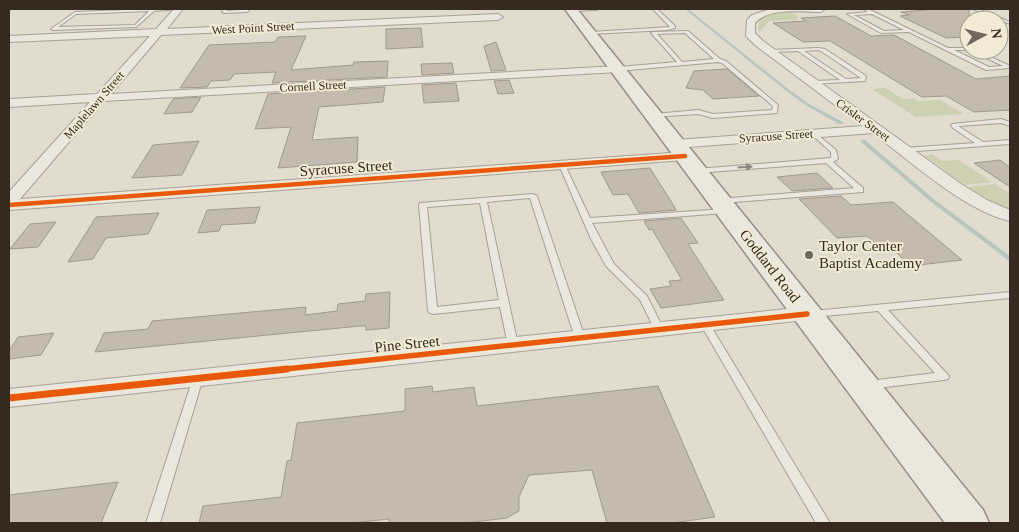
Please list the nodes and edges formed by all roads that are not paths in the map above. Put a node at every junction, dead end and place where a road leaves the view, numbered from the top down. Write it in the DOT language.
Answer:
graph roads {
  1 [pos="179,9"];
  2 [pos="226,9"];
  3 [pos="248,9"];
  4 [pos="506,9"];
  5 [pos="572,9"];
  6 [pos="596,9"];
  7 [pos="655,9"];
  8 [pos="821,9"];
  9 [pos="865,9"];
  10 [pos="975,9"];
  11 [pos="138,10"];
  12 [pos="153,10"];
  13 [pos="499,13"];
  14 [pos="873,13"];
  15 [pos="1010,23"];
  16 [pos="103,27"];
  17 [pos="910,31"];
  18 [pos="158,33"];
  19 [pos="590,33"];
  20 [pos="93,36"];
  21 [pos="9,39"];
  22 [pos="946,49"];
  23 [pos="959,49"];
  24 [pos="799,50"];
  25 [pos="770,51"];
  26 [pos="959,55"];
  27 [pos="718,60"];
  28 [pos="969,60"];
  29 [pos="994,60"];
  30 [pos="680,62"];
  31 [pos="618,68"];
  32 [pos="845,81"];
  33 [pos="814,83"];
  34 [pos="101,97"];
  35 [pos="9,102"];
  36 [pos="654,116"];
  37 [pos="1010,124"];
  38 [pos="876,129"];
  39 [pos="813,134"];
  40 [pos="1010,142"];
  41 [pos="981,144"];
  42 [pos="681,150"];
  43 [pos="904,150"];
  44 [pos="828,161"];
  45 [pos="562,165"];
  46 [pos="697,171"];
  47 [pos="482,200"];
  48 [pos="9,203"];
  49 [pos="724,206"];
  50 [pos="1010,216"];
  51 [pos="586,221"];
  52 [pos="1010,295"];
  53 [pos="504,303"];
  54 [pos="880,307"];
  55 [pos="808,314"];
  56 [pos="706,325"];
  57 [pos="659,330"];
  58 [pos="580,338"];
  59 [pos="513,345"];
  60 [pos="198,378"];
  61 [pos="863,386"];
  62 [pos="9,398"];
  63 [pos="153,523"];
  64 [pos="823,523"];
  65 [pos="969,523"];
  1 -- 12 [label="lane"];
  1 -- 18 [label="street, Maplelawn Street"];
  2 -- 3 [label="lane"];
  4 -- 13 [label="lane"];
  5 -- 6 [label="lane"];
  5 -- 19 [label="main road, Goddard Road"];
  7 -- 19 [label="lane"];
  8 -- 25 [label="street, Crisler Street"];
  9 -- 14 [label="lane"];
  10 -- 15 [label="lane"];
  11 -- 12 [label="lane"];
  11 -- 16 [label="lane"];
  12 -- 16 [label="lane"];
  13 -- 18 [label="street, West Point Street"];
  14 -- 17 [label="lane"];
  14 -- 17 [label="lane"];
  16 -- 20 [label="lane"];
  17 -- 22 [label="lane"];
  18 -- 20 [label="street, West Point Street"];
  18 -- 34 [label="street, Maplelawn Street"];
  19 -- 31 [label="main road, Goddard Road"];
  20 -- 21 [label="street, West Point Street"];
  22 -- 23 [label="lane"];
  22 -- 26 [label="lane"];
  24 -- 25 [label="lane"];
  24 -- 32 [label="lane"];
  24 -- 32 [label="lane"];
  25 -- 33 [label="street, Crisler Street"];
  27 -- 30 [label="lane"];
  27 -- 30 [label="lane"];
  27 -- 36 [label="lane"];
  28 -- 29 [label="lane"];
  30 -- 31 [label="lane"];
  31 -- 34 [label="street, Cornell Street"];
  31 -- 36 [label="main road, Goddard Road"];
  32 -- 33 [label="lane"];
  33 -- 38 [label="street, Crisler Street"];
  34 -- 35 [label="street, Cornell Street"];
  34 -- 48 [label="street, Maplelawn Street"];
  36 -- 42 [label="main road, Goddard Road"];
  37 -- 41 [label="lane"];
  38 -- 39 [label="street, Syracuse Street"];
  38 -- 43 [label="street, Crisler Street"];
  39 -- 42 [label="street, Syracuse Street"];
  39 -- 44 [label="lane"];
  40 -- 41 [label="lane"];
  41 -- 43 [label="lane"];
  42 -- 45 [label="street, Syracuse Street"];
  42 -- 46 [label="main road, Goddard Road"];
  43 -- 50 [label="street, Crisler Street"];
  46 -- 44 [label="lane, one-way"];
  44 -- 49 [label="lane"];
  45 -- 48 [label="street, Syracuse Street"];
  45 -- 51 [label="lane"];
  46 -- 49 [label="main road, Goddard Road"];
  47 -- 53 [label="lane"];
  47 -- 53 [label="lane"];
  47 -- 58 [label="lane"];
  49 -- 51 [label="lane"];
  49 -- 55 [label="main road, Goddard Road"];
  51 -- 57 [label="lane"];
  52 -- 54 [label="lane"];
  53 -- 59 [label="lane"];
  54 -- 55 [label="lane"];
  54 -- 61 [label="lane"];
  55 -- 56 [label="street, Pine Street"];
  55 -- 61 [label="main road, Goddard Road"];
  56 -- 57 [label="street, Pine Street"];
  56 -- 64 [label="lane"];
  57 -- 58 [label="street, Pine Street"];
  58 -- 59 [label="street, Pine Street"];
  59 -- 60 [label="street, Pine Street"];
  60 -- 62 [label="street, Pine Street"];
  60 -- 63 [label="lane"];
  61 -- 65 [label="main road, Goddard Road"];
}
